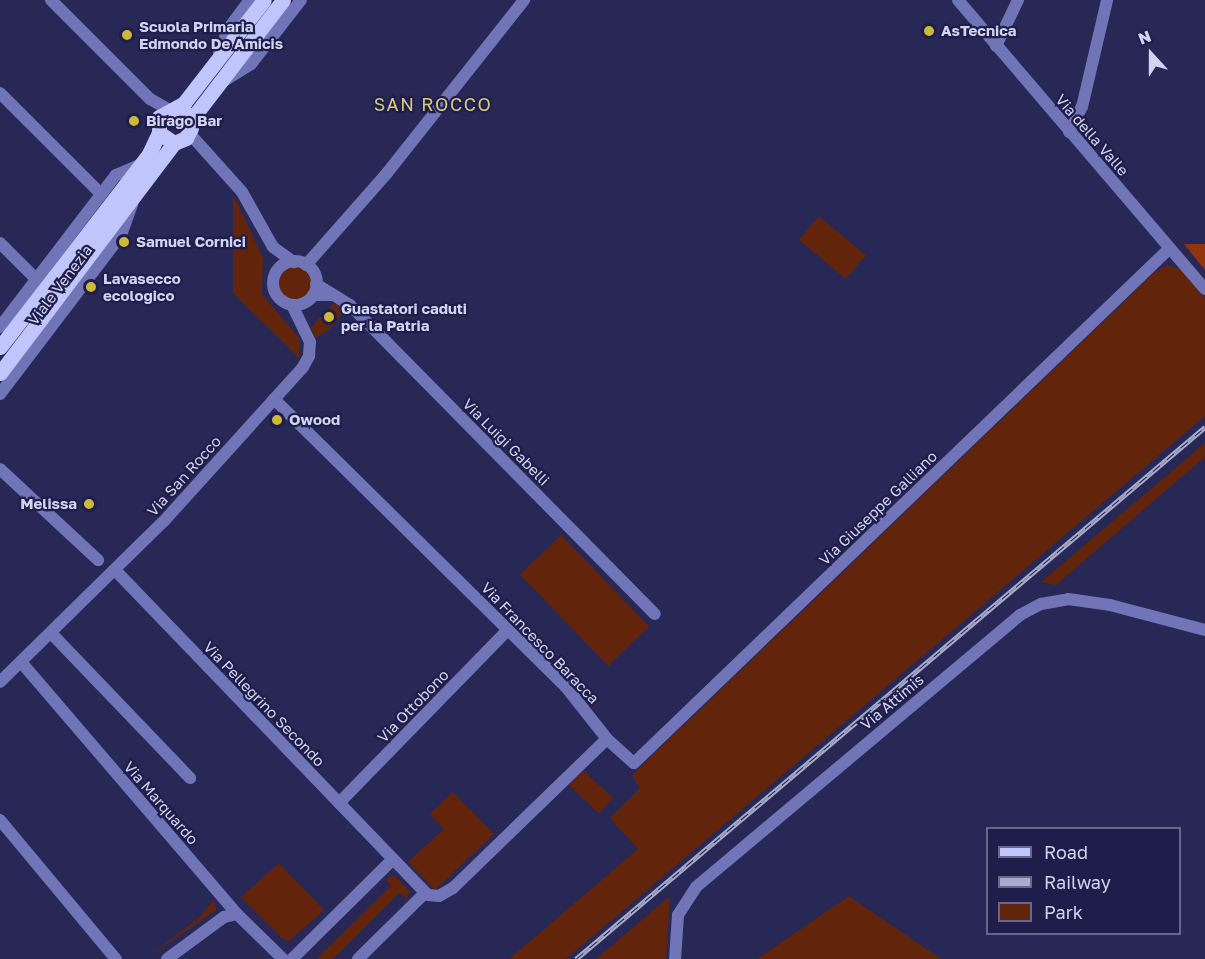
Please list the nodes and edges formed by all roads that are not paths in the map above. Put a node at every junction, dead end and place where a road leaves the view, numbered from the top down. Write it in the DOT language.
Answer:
graph roads {
  1 [pos="51,0"];
  2 [pos="250,0"];
  3 [pos="264,0"];
  4 [pos="283,0"];
  5 [pos="301,0"];
  6 [pos="524,0"];
  7 [pos="958,0"];
  8 [pos="1018,0"];
  9 [pos="1107,0"];
  10 [pos="996,46"];
  11 [pos="213,67"];
  12 [pos="218,84"];
  13 [pos="0,93"];
  14 [pos="168,111"];
  15 [pos="1069,132"];
  16 [pos="159,133"];
  17 [pos="184,134"];
  18 [pos="140,165"];
  19 [pos="136,191"];
  20 [pos="101,194"];
  21 [pos="0,243"];
  22 [pos="273,247"];
  23 [pos="1170,248"];
  24 [pos="304,265"];
  25 [pos="275,274"];
  26 [pos="36,279"];
  27 [pos="1205,289"];
  28 [pos="306,297"];
  29 [pos="0,327"];
  30 [pos="0,347"];
  31 [pos="0,373"];
  32 [pos="0,394"];
  33 [pos="274,399"];
  34 [pos="0,469"];
  35 [pos="98,560"];
  36 [pos="115,570"];
  37 [pos="656,614"];
  38 [pos="508,630"];
  39 [pos="1205,630"];
  40 [pos="51,633"];
  41 [pos="21,662"];
  42 [pos="0,682"];
  43 [pos="607,739"];
  44 [pos="190,778"];
  45 [pos="339,803"];
  46 [pos="0,820"];
  47 [pos="393,859"];
  48 [pos="424,893"];
  49 [pos="237,914"];
  50 [pos="116,959"];
  51 [pos="167,959"];
  52 [pos="283,959"];
  53 [pos="292,959"];
  54 [pos="358,959"];
  55 [pos="675,959"];
  1 -- 14 [label="street"];
  2 -- 11 [label="street"];
  3 -- 11 [label="main road"];
  4 -- 12 [label="main road, Viale Venezia"];
  5 -- 12 [label="street, Viale Venezia"];
  6 -- 24 [label="street"];
  7 -- 10 [label="street, Via della Valle"];
  8 -- 10 [label="street"];
  9 -- 15 [label="street"];
  10 -- 15 [label="street, Via della Valle"];
  11 -- 14 [label="main road"];
  12 -- 17 [label="main road, Viale Venezia"];
  13 -- 20 [label="street"];
  14 -- 16 [label="main road"];
  14 -- 17 [label="main road"];
  15 -- 23 [label="street, Via della Valle"];
  16 -- 17 [label="main road"];
  16 -- 18 [label="main road, Viale Venezia"];
  17 -- 19 [label="main road, Viale Venezia"];
  17 -- 22 [label="street"];
  18 -- 20 [label="street, Viale Venezia"];
  18 -- 30 [label="main road, Viale Venezia"];
  19 -- 31 [label="main road, Viale Venezia"];
  19 -- 32 [label="street, Viale Venezia"];
  20 -- 26 [label="street, Viale Venezia"];
  21 -- 26 [label="street"];
  22 -- 24 [label="street"];
  22 -- 25 [label="street"];
  23 -- 27 [label="street, Via della Valle"];
  23 -- 43 [label="street, Via Giuseppe Galliano"];
  24 -- 25 [label="street"];
  24 -- 28 [label="street"];
  25 -- 28 [label="street"];
  26 -- 29 [label="street, Viale Venezia"];
  28 -- 33 [label="street, Via San Rocco"];
  28 -- 37 [label="street, Via Luigi Gabelli"];
  33 -- 36 [label="street, Via San Rocco"];
  33 -- 38 [label="street, Via Francesco Baracca"];
  34 -- 35 [label="street"];
  36 -- 40 [label="street, Via San Rocco"];
  36 -- 45 [label="street, Via Pellegrino Secondo"];
  38 -- 43 [label="street, Via Francesco Baracca"];
  38 -- 45 [label="street, Via Ottobono"];
  39 -- 55 [label="street, Via Attimis"];
  40 -- 41 [label="street, Via San Rocco"];
  40 -- 44 [label="street"];
  41 -- 42 [label="street, Via San Rocco"];
  41 -- 49 [label="street, Via Marquardo"];
  43 -- 48 [label="street"];
  45 -- 47 [label="street, Via Pellegrino Secondo"];
  46 -- 50 [label="street"];
  47 -- 48 [label="street, Via Pellegrino Secondo"];
  47 -- 53 [label="street"];
  48 -- 54 [label="street"];
  49 -- 51 [label="street"];
  49 -- 52 [label="street, Via Marquardo"];
}
